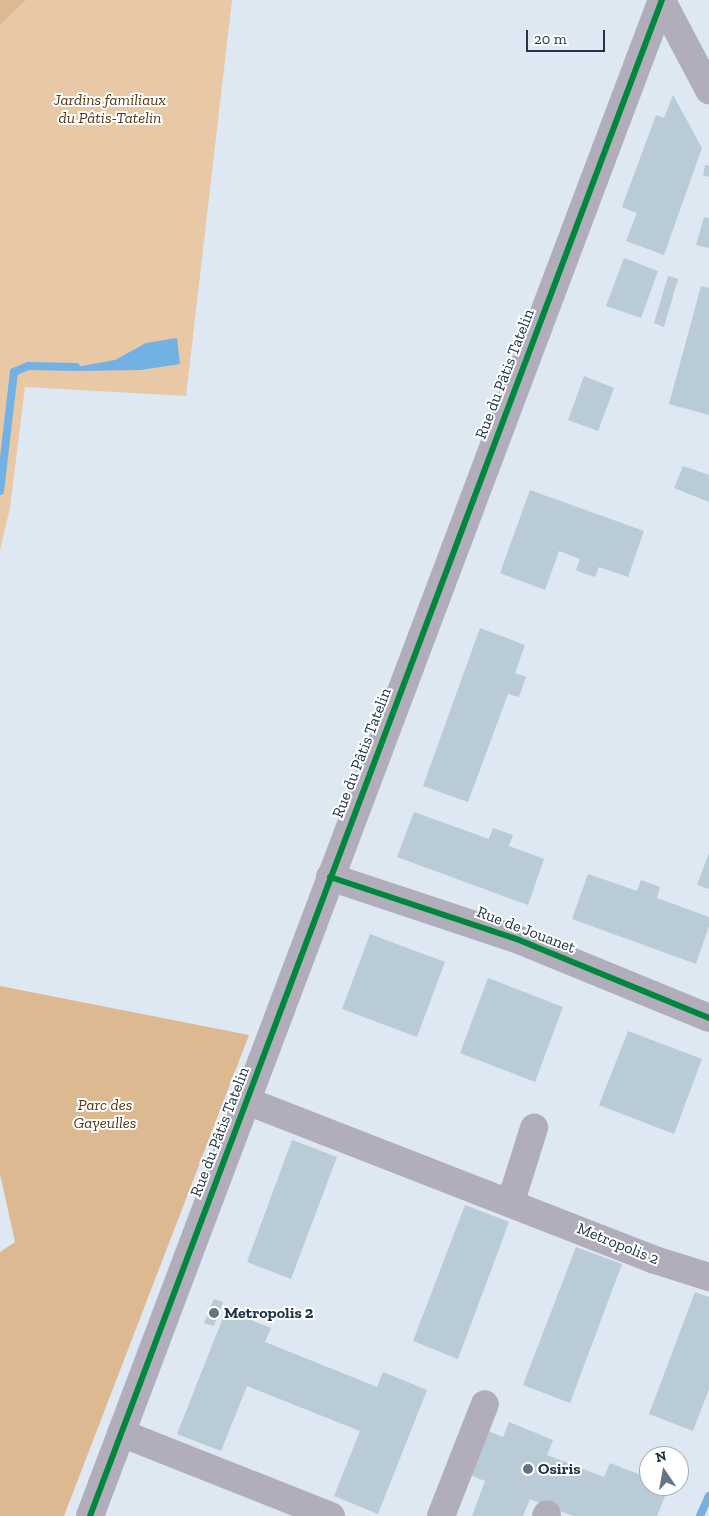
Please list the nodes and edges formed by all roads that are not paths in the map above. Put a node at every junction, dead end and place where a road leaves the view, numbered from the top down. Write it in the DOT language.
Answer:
graph roads {
  1 [pos="662,0"];
  2 [pos="709,90"];
  3 [pos="330,877"];
  4 [pos="709,1018"];
  5 [pos="247,1101"];
  6 [pos="534,1128"];
  7 [pos="511,1201"];
  8 [pos="709,1277"];
  9 [pos="485,1404"];
  10 [pos="121,1433"];
  11 [pos="90,1516"];
  12 [pos="331,1516"];
  13 [pos="441,1516"];
  1 -- 2 [label="street"];
  1 -- 3 [label="street, Rue du Pâtis Tatelin"];
  3 -- 4 [label="street, Rue de Jouanet"];
  3 -- 5 [label="street, Rue du Pâtis Tatelin"];
  5 -- 7 [label="street, Metropolis 2"];
  5 -- 10 [label="street, Rue du Pâtis Tatelin"];
  6 -- 7 [label="street"];
  7 -- 8 [label="street, Metropolis 2"];
  9 -- 13 [label="street"];
  10 -- 11 [label="street, Rue du Pâtis Tatelin"];
  10 -- 12 [label="street"];
}
